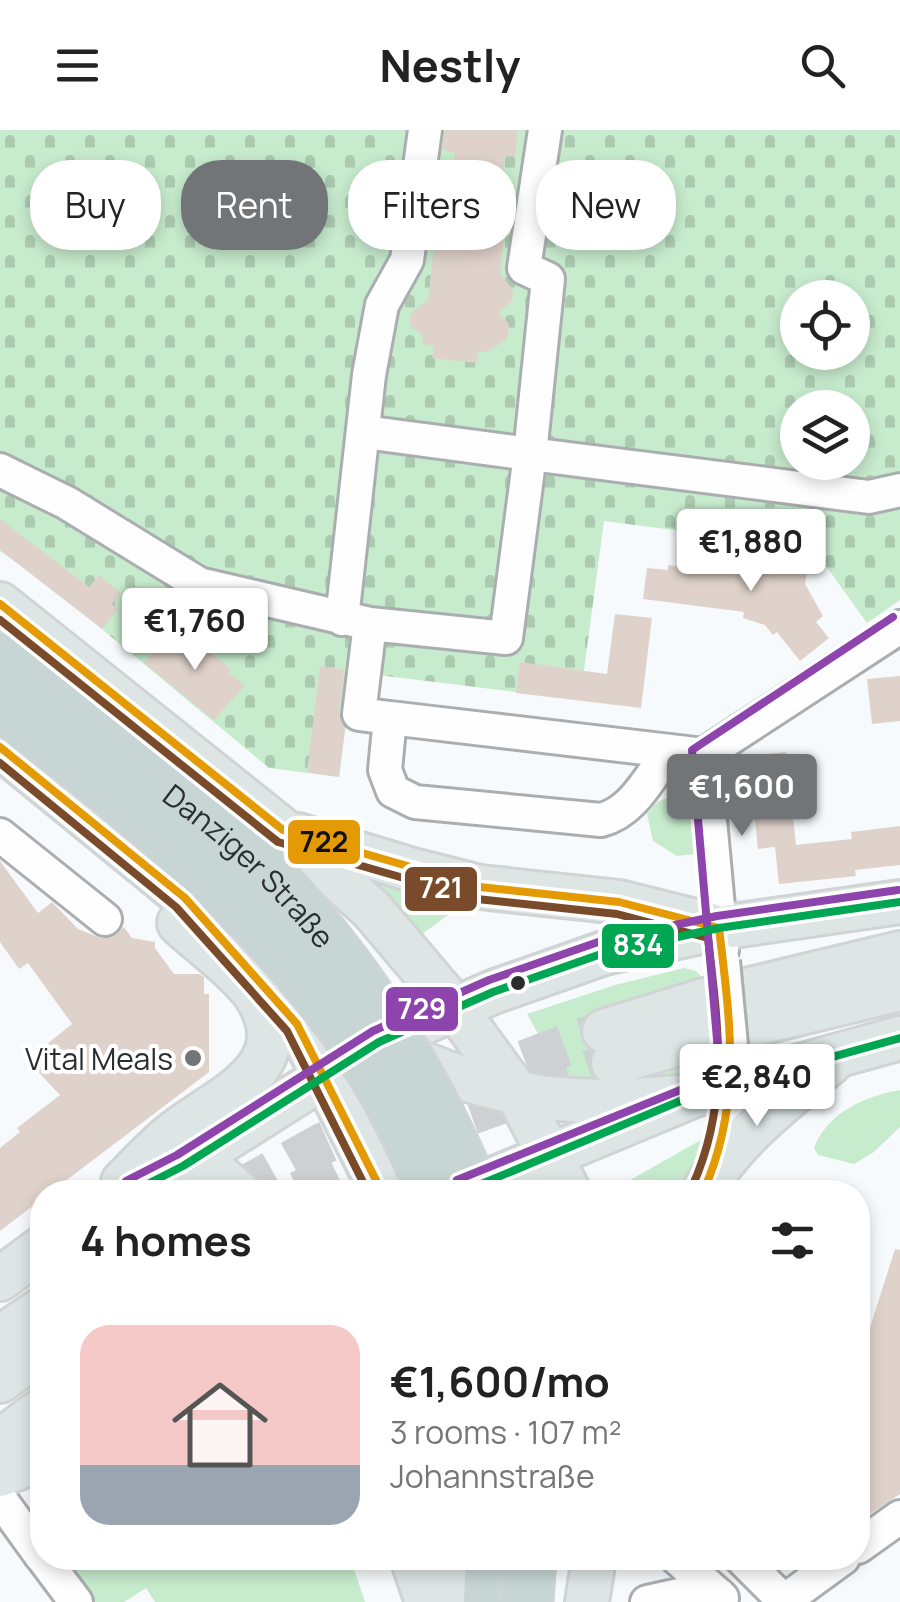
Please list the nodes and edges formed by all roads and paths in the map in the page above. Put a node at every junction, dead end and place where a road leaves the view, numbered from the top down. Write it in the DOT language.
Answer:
graph roads {
  1 [pos="424,130"];
  2 [pos="546,130"];
  3 [pos="364,432"];
  4 [pos="530,454"];
  5 [pos="0,470"];
  6 [pos="900,490"];
  7 [pos="0,604"];
  8 [pos="356,622"];
  9 [pos="900,627"];
  10 [pos="0,658"];
  11 [pos="0,704"];
  12 [pos="375,716"];
  13 [pos="0,747"];
  14 [pos="668,753"];
  15 [pos="704,755"];
  16 [pos="283,830"];
  17 [pos="0,836"];
  18 [pos="146,867"];
  19 [pos="185,898"];
  20 [pos="900,902"];
  21 [pos="105,918"];
  22 [pos="721,944"];
  23 [pos="900,954"];
  24 [pos="900,989"];
  25 [pos="455,1008"];
  26 [pos="900,1038"];
  27 [pos="379,1042"];
  28 [pos="840,1056"];
  29 [pos="733,1074"];
  30 [pos="325,1078"];
  31 [pos="692,1096"];
  32 [pos="520,1098"];
  33 [pos="425,1128"];
  34 [pos="184,1166"];
  35 [pos="561,1174"];
  36 [pos="711,1178"];
  37 [pos="124,1180"];
  38 [pos="156,1180"];
  39 [pos="224,1180"];
  40 [pos="376,1180"];
  41 [pos="431,1180"];
  42 [pos="481,1180"];
  43 [pos="482,1180"];
  44 [pos="492,1180"];
  45 [pos="524,1180"];
  46 [pos="30,1257"];
  47 [pos="0,1279"];
  48 [pos="30,1317"];
  49 [pos="0,1338"];
  50 [pos="30,1359"];
  51 [pos="0,1381"];
  52 [pos="30,1438"];
  53 [pos="18,1466"];
  54 [pos="30,1510"];
  55 [pos="900,1517"];
  56 [pos="870,1538"];
  57 [pos="53,1570"];
  58 [pos="416,1570"];
  59 [pos="446,1570"];
  60 [pos="462,1570"];
  61 [pos="490,1570"];
  62 [pos="529,1570"];
  63 [pos="534,1570"];
  64 [pos="592,1570"];
  65 [pos="691,1570"];
  66 [pos="753,1570"];
  67 [pos="827,1570"];
  68 [pos="723,1598"];
  69 [pos="784,1601"];
  70 [pos="76,1602"];
  71 [pos="427,1602"];
  72 [pos="445,1602"];
  73 [pos="488,1602"];
  74 [pos="526,1602"];
  75 [pos="549,1602"];
  76 [pos="587,1602"];
  77 [pos="648,1602"];
  1 -- 3 [label="street"];
  2 -- 4 [label="street"];
  3 -- 4 [label="street"];
  3 -- 8 [label="street"];
  4 -- 6 [label="street"];
  4 -- 8 [label="street"];
  5 -- 8 [label="street"];
  7 -- 16 [label="main road, Danziger Straße"];
  8 -- 12 [label="street"];
  9 -- 15 [label="street"];
  10 -- 33 [label="highway, Danziger Straße, bridge"];
  11 -- 33 [label="highway, Danziger Straße, bridge"];
  12 -- 14 [label="street"];
  12 -- 14 [label="street"];
  13 -- 18 [label="main road"];
  14 -- 15 [label="street"];
  15 -- 22 [label="street"];
  16 -- 18 [label="main road"];
  16 -- 22 [label="main road"];
  16 -- 25 [label="main road, Danziger Straße"];
  17 -- 21 [label="street"];
  18 -- 19 [label="main road"];
  18 -- 37 [label="main road"];
  19 -- 27 [label="main road"];
  19 -- 30 [label="main road"];
  20 -- 22 [label="main road"];
  22 -- 25 [label="main road"];
  22 -- 29 [label="street, bridge"];
  23 -- 24 [label="main road"];
  25 -- 27 [label="main road"];
  25 -- 32 [label="main road, Danziger Straße"];
  26 -- 28 [label="main road"];
  27 -- 30 [label="main road"];
  27 -- 32 [label="main road"];
  28 -- 29 [label="main road"];
  28 -- 36 [label="main road"];
  29 -- 31 [label="main road"];
  29 -- 36 [label="street"];
  30 -- 34 [label="main road"];
  30 -- 40 [label="main road"];
  30 -- 43 [label="main road"];
  31 -- 32 [label="main road"];
  31 -- 35 [label="main road"];
  32 -- 35 [label="main road, Danziger Straße"];
  32 -- 44 [label="main road"];
  33 -- 41 [label="highway, bridge"];
  33 -- 42 [label="highway, bridge"];
  34 -- 38 [label="main road"];
  34 -- 39 [label="main road"];
  35 -- 45 [label="main road"];
  46 -- 47 [label="main road"];
  48 -- 49 [label="main road"];
  50 -- 51 [label="main road"];
  52 -- 53 [label="main road"];
  53 -- 54 [label="street"];
  55 -- 56 [label="street"];
  57 -- 70 [label="street"];
  58 -- 71 [label="main road"];
  59 -- 72 [label="main road"];
  60 -- 72 [label="main road"];
  61 -- 73 [label="highway"];
  62 -- 74 [label="highway, bridge"];
  63 -- 75 [label="main road"];
  64 -- 76 [label="main road"];
  65 -- 68 [label="street"];
  66 -- 69 [label="street"];
  67 -- 69 [label="street"];
  68 -- 77 [label="street"];
}
